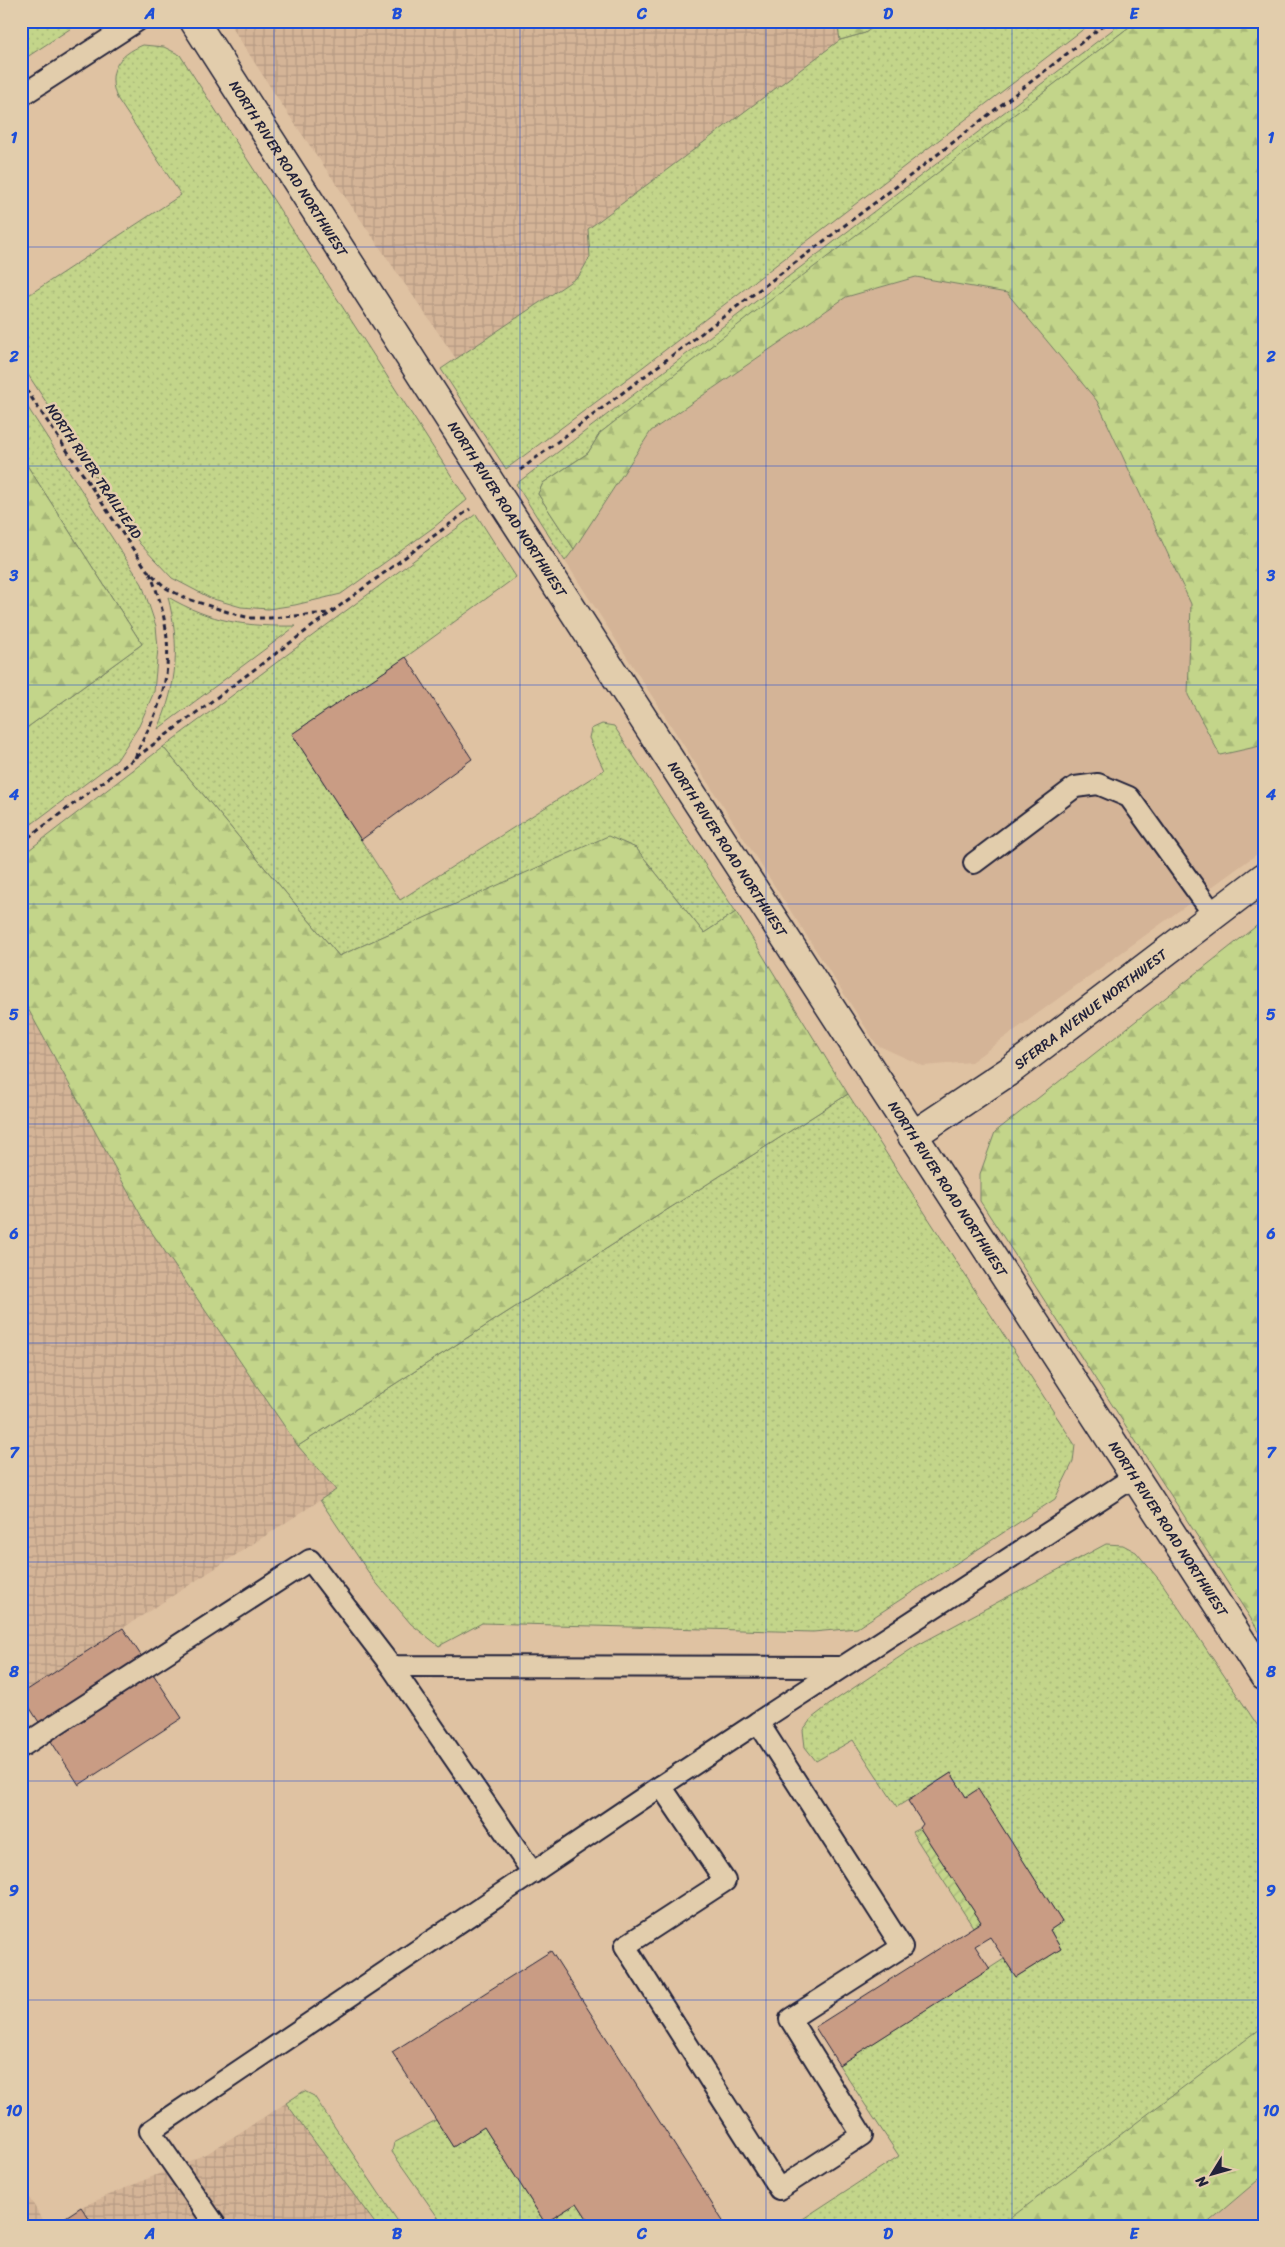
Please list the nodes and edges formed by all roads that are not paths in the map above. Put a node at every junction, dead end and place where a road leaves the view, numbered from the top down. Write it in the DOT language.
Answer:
graph roads {
  1 [pos="136,21"];
  2 [pos="194,21"];
  3 [pos="21,96"];
  4 [pos="974,863"];
  5 [pos="1264,877"];
  6 [pos="1214,915"];
  7 [pos="912,1136"];
  8 [pos="1134,1476"];
  9 [pos="391,1666"];
  10 [pos="842,1667"];
  11 [pos="1264,1676"];
  12 [pos="758,1722"];
  13 [pos="21,1747"];
  14 [pos="661,1786"];
  15 [pos="533,1872"];
  16 [pos="216,2226"];
  1 -- 3 [label="lane"];
  2 -- 7 [label="street, NORTH RIVER ROAD NORTHWEST"];
  4 -- 6 [label="lane"];
  5 -- 6 [label="street, SFERRA AVENUE NORTHWEST"];
  6 -- 7 [label="street, SFERRA AVENUE NORTHWEST"];
  7 -- 8 [label="street, NORTH RIVER ROAD NORTHWEST"];
  8 -- 10 [label="lane"];
  8 -- 11 [label="street, NORTH RIVER ROAD NORTHWEST"];
  9 -- 10 [label="lane"];
  9 -- 13 [label="lane"];
  9 -- 15 [label="lane"];
  10 -- 12 [label="lane"];
  12 -- 14 [label="lane"];
  12 -- 14 [label="lane"];
  14 -- 15 [label="lane"];
  15 -- 16 [label="lane"];
}
